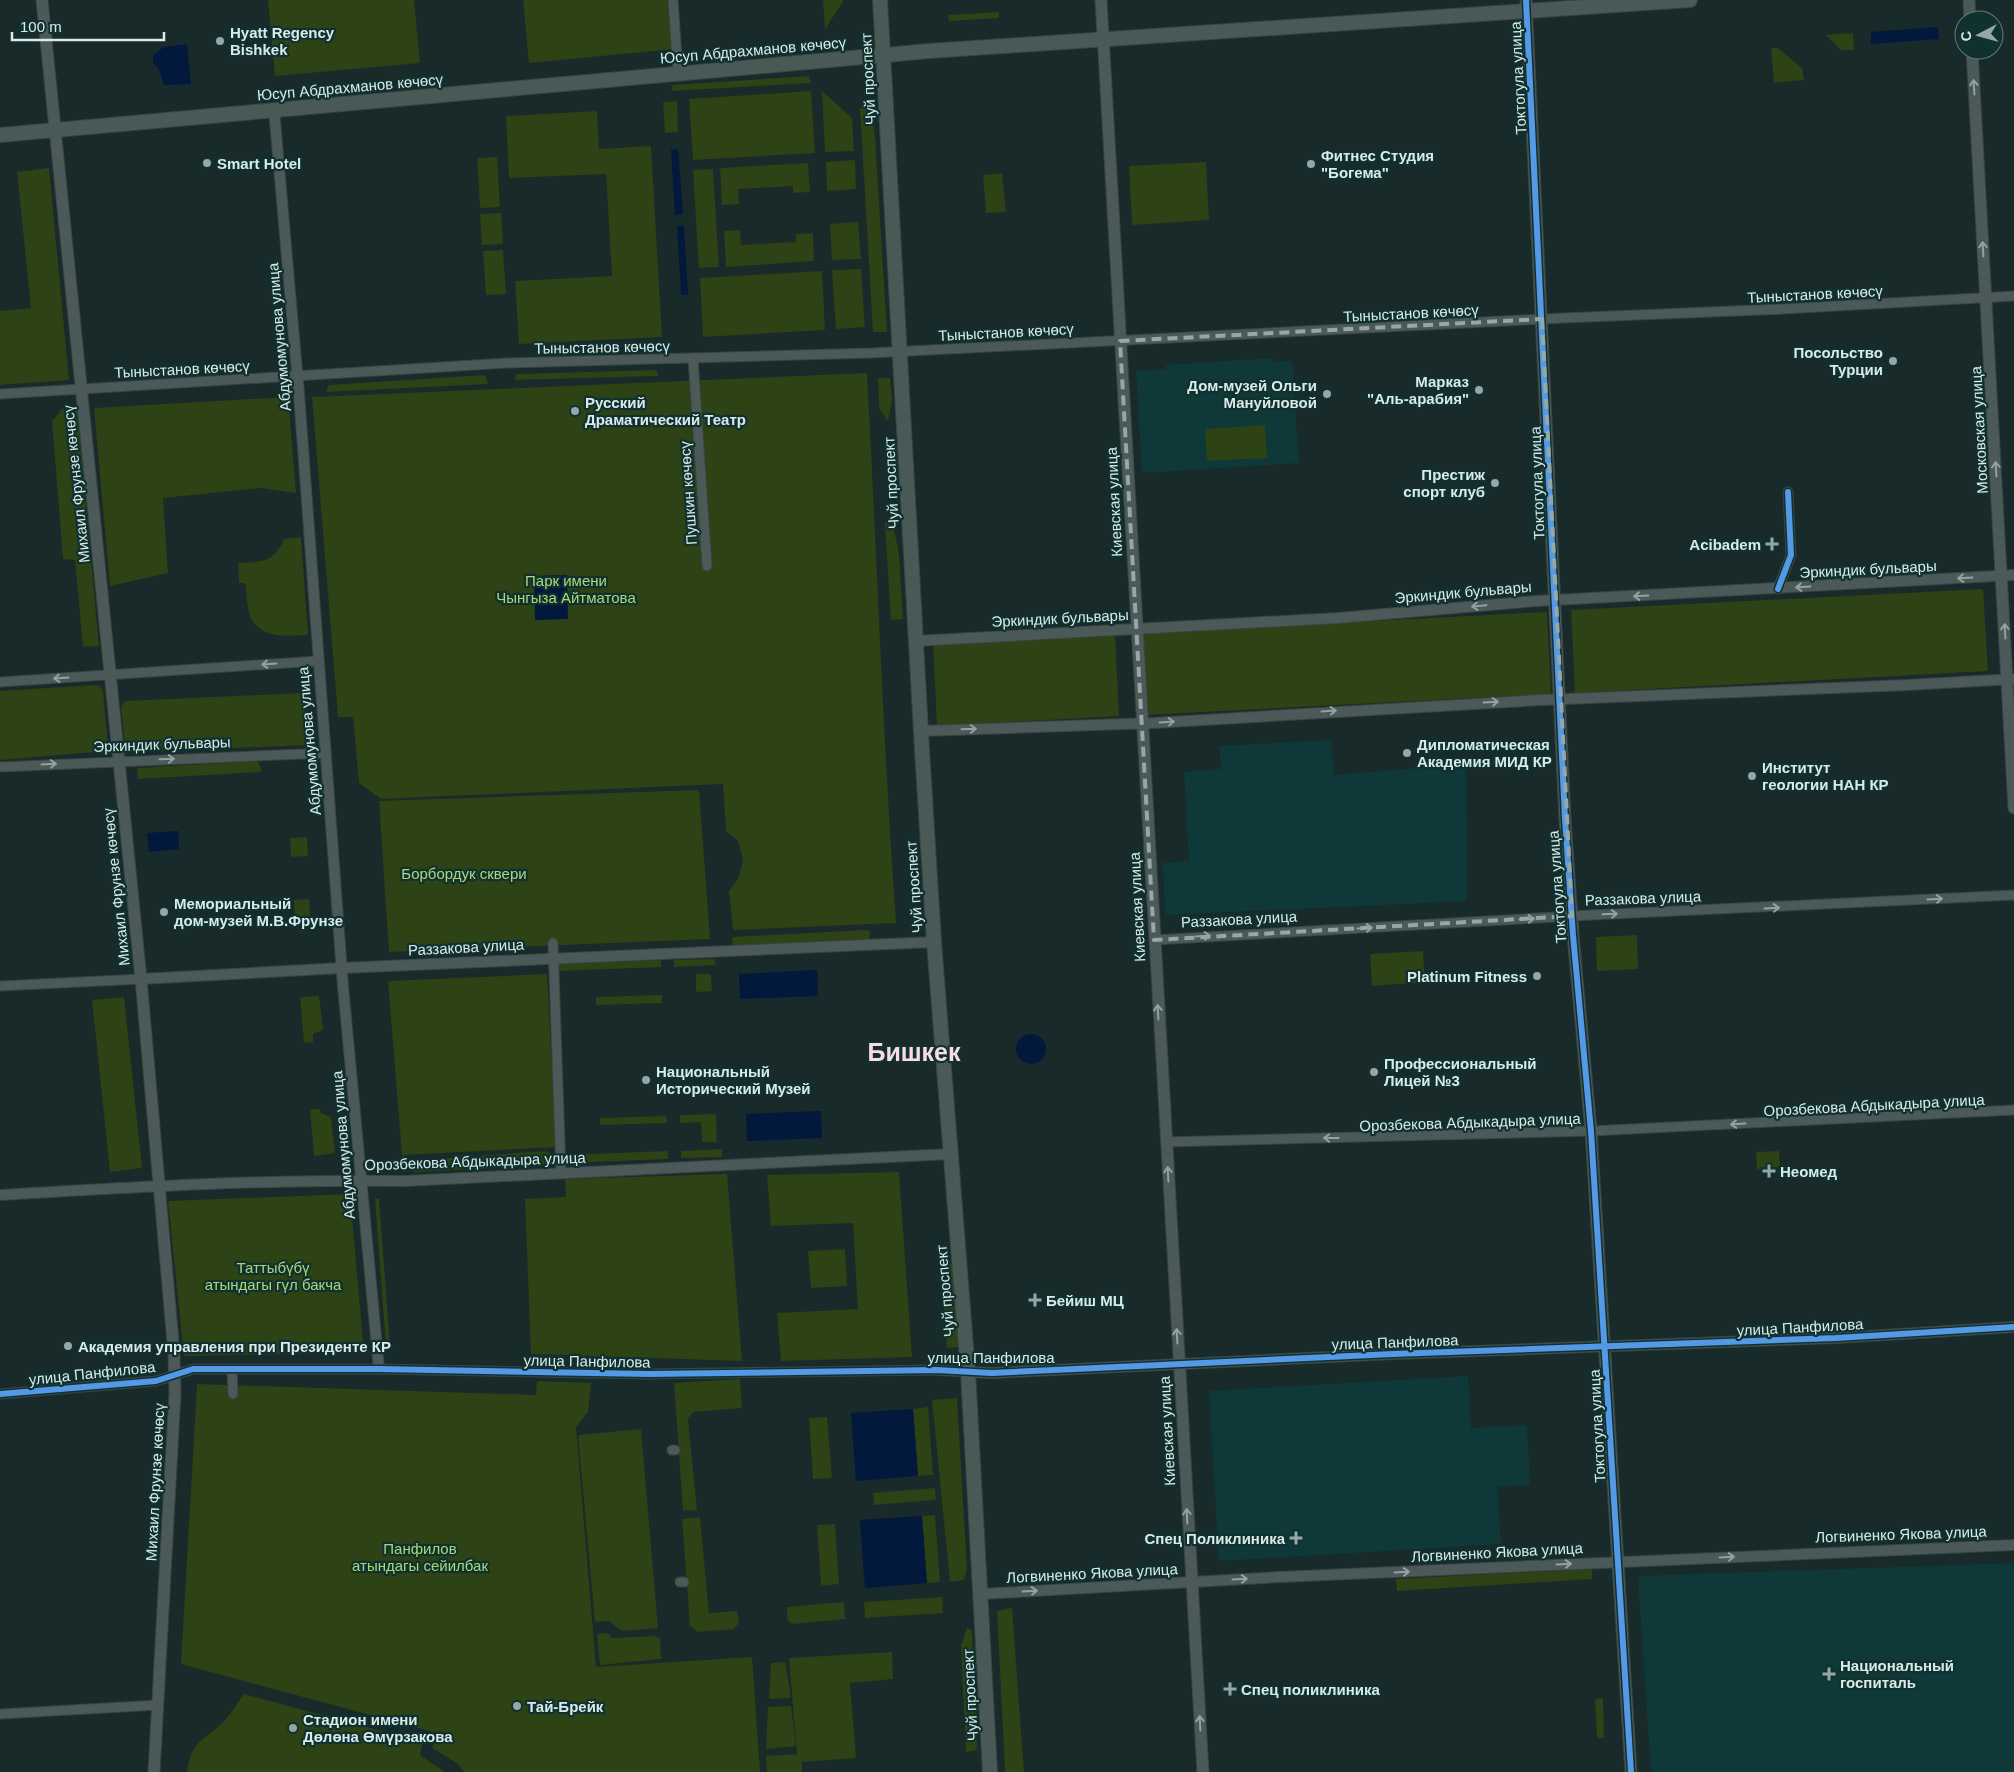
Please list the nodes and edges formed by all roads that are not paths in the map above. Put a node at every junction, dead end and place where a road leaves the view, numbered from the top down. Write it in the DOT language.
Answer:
graph roads {
  1 [pos="42,0"];
  2 [pos="673,0"];
  3 [pos="880,0"];
  4 [pos="1100,0"];
  5 [pos="1690,0"];
  6 [pos="1527,6"];
  7 [pos="1102,40"];
  8 [pos="883,55"];
  9 [pos="1973,60"];
  10 [pos="678,72"];
  11 [pos="274,110"];
  12 [pos="56,130"];
  13 [pos="0,136"];
  14 [pos="2014,296"];
  15 [pos="1986,298"];
  16 [pos="1542,319"];
  17 [pos="1120,341"];
  18 [pos="901,351"];
  19 [pos="693,358"];
  20 [pos="297,376"];
  21 [pos="82,388"];
  22 [pos="0,394"];
  23 [pos="1788,492"];
  24 [pos="707,566"];
  25 [pos="2014,574"];
  26 [pos="2002,575"];
  27 [pos="1778,589"];
  28 [pos="1555,600"];
  29 [pos="1136,629"];
  30 [pos="915,641"];
  31 [pos="318,661"];
  32 [pos="110,675"];
  33 [pos="2011,679"];
  34 [pos="0,682"];
  35 [pos="1559,699"];
  36 [pos="1142,723"];
  37 [pos="921,731"];
  38 [pos="326,753"];
  39 [pos="118,760"];
  40 [pos="0,766"];
  41 [pos="2014,808"];
  42 [pos="2014,895"];
  43 [pos="1572,916"];
  44 [pos="1154,940"];
  45 [pos="934,942"];
  46 [pos="553,943"];
  47 [pos="554,958"];
  48 [pos="342,968"];
  49 [pos="141,979"];
  50 [pos="0,986"];
  51 [pos="2014,1110"];
  52 [pos="1590,1131"];
  53 [pos="1166,1142"];
  54 [pos="951,1154"];
  55 [pos="561,1172"];
  56 [pos="361,1180"];
  57 [pos="160,1187"];
  58 [pos="0,1195"];
  59 [pos="2014,1328"];
  60 [pos="1605,1348"];
  61 [pos="1179,1365"];
  62 [pos="232,1369"];
  63 [pos="379,1369"];
  64 [pos="968,1372"];
  65 [pos="175,1375"];
  66 [pos="0,1394"];
  67 [pos="232,1394"];
  68 [pos="2014,1545"];
  69 [pos="1618,1562"];
  70 [pos="1191,1582"];
  71 [pos="981,1594"];
  72 [pos="158,1705"];
  73 [pos="0,1714"];
  74 [pos="154,1772"];
  75 [pos="990,1772"];
  76 [pos="1203,1772"];
  77 [pos="1631,1772"];
  1 -- 12 [label="main road, Михаил Фрунзе көчөсү"];
  2 -- 10 [label="street"];
  3 -- 8 [label="main road, Чуй проспект"];
  4 -- 7 [label="main road, Киевская улица"];
  5 -- 6 [label="main road, Юсуп Абдрахманов көчөсү"];
  6 -- 7 [label="main road, Юсуп Абдрахманов көчөсү"];
  6 -- 16 [label="main road, Токтогула улица"];
  7 -- 8 [label="main road, Юсуп Абдрахманов көчөсү"];
  7 -- 17 [label="main road, Киевская улица"];
  8 -- 10 [label="main road, Юсуп Абдрахманов көчөсү"];
  8 -- 18 [label="main road, Чуй проспект"];
  15 -- 9 [label="main road, Московская улица, one-way"];
  10 -- 11 [label="main road, Юсуп Абдрахманов көчөсү"];
  11 -- 12 [label="main road, Юсуп Абдрахманов көчөсү"];
  11 -- 20 [label="street, Абдумомунова улица"];
  12 -- 13 [label="main road, Юсуп Абдрахманов көчөсү"];
  12 -- 21 [label="main road, Михаил Фрунзе көчөсү"];
  14 -- 15 [label="street, Тыныстанов көчөсү"];
  15 -- 16 [label="street, Тыныстанов көчөсү"];
  26 -- 15 [label="main road, Московская улица, one-way"];
  16 -- 17 [label="street, Тыныстанов көчөсү"];
  16 -- 28 [label="main road, Токтогула улица"];
  17 -- 18 [label="street, Тыныстанов көчөсү"];
  17 -- 29 [label="main road, Киевская улица"];
  18 -- 19 [label="street, Тыныстанов көчөсү"];
  18 -- 30 [label="main road, Чуй проспект"];
  19 -- 20 [label="street, Тыныстанов көчөсү"];
  19 -- 24 [label="street, Пушкин көчөсү"];
  20 -- 21 [label="street, Тыныстанов көчөсү"];
  20 -- 31 [label="street, Абдумомунова улица"];
  21 -- 22 [label="street, Тыныстанов көчөсү"];
  21 -- 32 [label="main road, Михаил Фрунзе көчөсү"];
  23 -- 27 [label="street"];
  25 -- 26 [label="street, Эркиндик бульвары"];
  26 -- 27 [label="street, Эркиндик бульвары, one-way"];
  33 -- 26 [label="main road, Московская улица, one-way"];
  27 -- 28 [label="street, Эркиндик бульвары, one-way"];
  28 -- 29 [label="street, Эркиндик бульвары, one-way"];
  28 -- 35 [label="main road, Токтогула улица"];
  29 -- 30 [label="street, Эркиндик бульвары"];
  29 -- 36 [label="main road, Киевская улица"];
  30 -- 37 [label="main road, Чуй проспект"];
  31 -- 32 [label="street, one-way"];
  31 -- 38 [label="street, Абдумомунова улица"];
  32 -- 34 [label="street, one-way"];
  32 -- 39 [label="main road, Михаил Фрунзе көчөсү"];
  33 -- 35 [label="street"];
  33 -- 41 [label="main road, Московская улица"];
  36 -- 35 [label="street, one-way"];
  35 -- 43 [label="main road, Токтогула улица"];
  37 -- 36 [label="street, one-way"];
  36 -- 44 [label="main road, Киевская улица"];
  37 -- 45 [label="main road, Чуй проспект"];
  39 -- 38 [label="street, Эркиндик бульвары, one-way"];
  38 -- 48 [label="street, Абдумомунова улица"];
  40 -- 39 [label="street, Эркиндик бульвары, one-way"];
  39 -- 49 [label="main road, Михаил Фрунзе көчөсү"];
  43 -- 42 [label="street, Раззакова улица, one-way"];
  44 -- 43 [label="street, Раззакова улица, one-way"];
  43 -- 52 [label="main road, Токтогула улица"];
  53 -- 44 [label="main road, Киевская улица, one-way"];
  45 -- 47 [label="street, Раззакова улица"];
  45 -- 54 [label="main road, Чуй проспект"];
  46 -- 47 [label="street"];
  47 -- 48 [label="street, Раззакова улица"];
  47 -- 55 [label="street"];
  48 -- 49 [label="street, Раззакова улица"];
  48 -- 56 [label="street, Абдумомунова улица"];
  49 -- 50 [label="street, Раззакова улица"];
  49 -- 57 [label="main road, Михаил Фрунзе көчөсү"];
  51 -- 52 [label="street, Орозбекова Абдыкадыра улица, one-way"];
  52 -- 53 [label="street, Орозбекова Абдыкадыра улица, one-way"];
  52 -- 60 [label="main road, Токтогула улица"];
  61 -- 53 [label="main road, Киевская улица, one-way"];
  54 -- 55 [label="street, Орозбекова Абдыкадыра улица"];
  54 -- 64 [label="main road, Чуй проспект"];
  55 -- 56 [label="street, Орозбекова Абдыкадыра улица"];
  56 -- 57 [label="street, Орозбекова Абдыкадыра улица"];
  56 -- 63 [label="street, Абдумомунова улица"];
  57 -- 58 [label="street, Орозбекова Абдыкадыра улица"];
  57 -- 65 [label="main road, Михаил Фрунзе көчөсү"];
  59 -- 60 [label="street, улица Панфилова"];
  60 -- 61 [label="street, улица Панфилова"];
  60 -- 69 [label="main road, Токтогула улица"];
  61 -- 64 [label="street, улица Панфилова"];
  70 -- 61 [label="main road, Киевская улица, one-way"];
  62 -- 63 [label="street, улица Панфилова"];
  62 -- 65 [label="street, улица Панфилова"];
  62 -- 67 [label="street"];
  63 -- 64 [label="street, улица Панфилова"];
  64 -- 71 [label="main road, Чуй проспект"];
  65 -- 66 [label="street, улица Панфилова"];
  65 -- 72 [label="main road, Михаил Фрунзе көчөсү"];
  69 -- 68 [label="street, Логвиненко Якова улица, one-way"];
  70 -- 69 [label="street, Логвиненко Якова улица, one-way"];
  69 -- 77 [label="main road, Токтогула улица"];
  71 -- 70 [label="street, Логвиненко Якова улица, one-way"];
  76 -- 70 [label="main road, Киевская улица, one-way"];
  71 -- 75 [label="main road, Чуй проспект"];
  72 -- 73 [label="street"];
  72 -- 74 [label="main road, Михаил Фрунзе көчөсү"];
}
